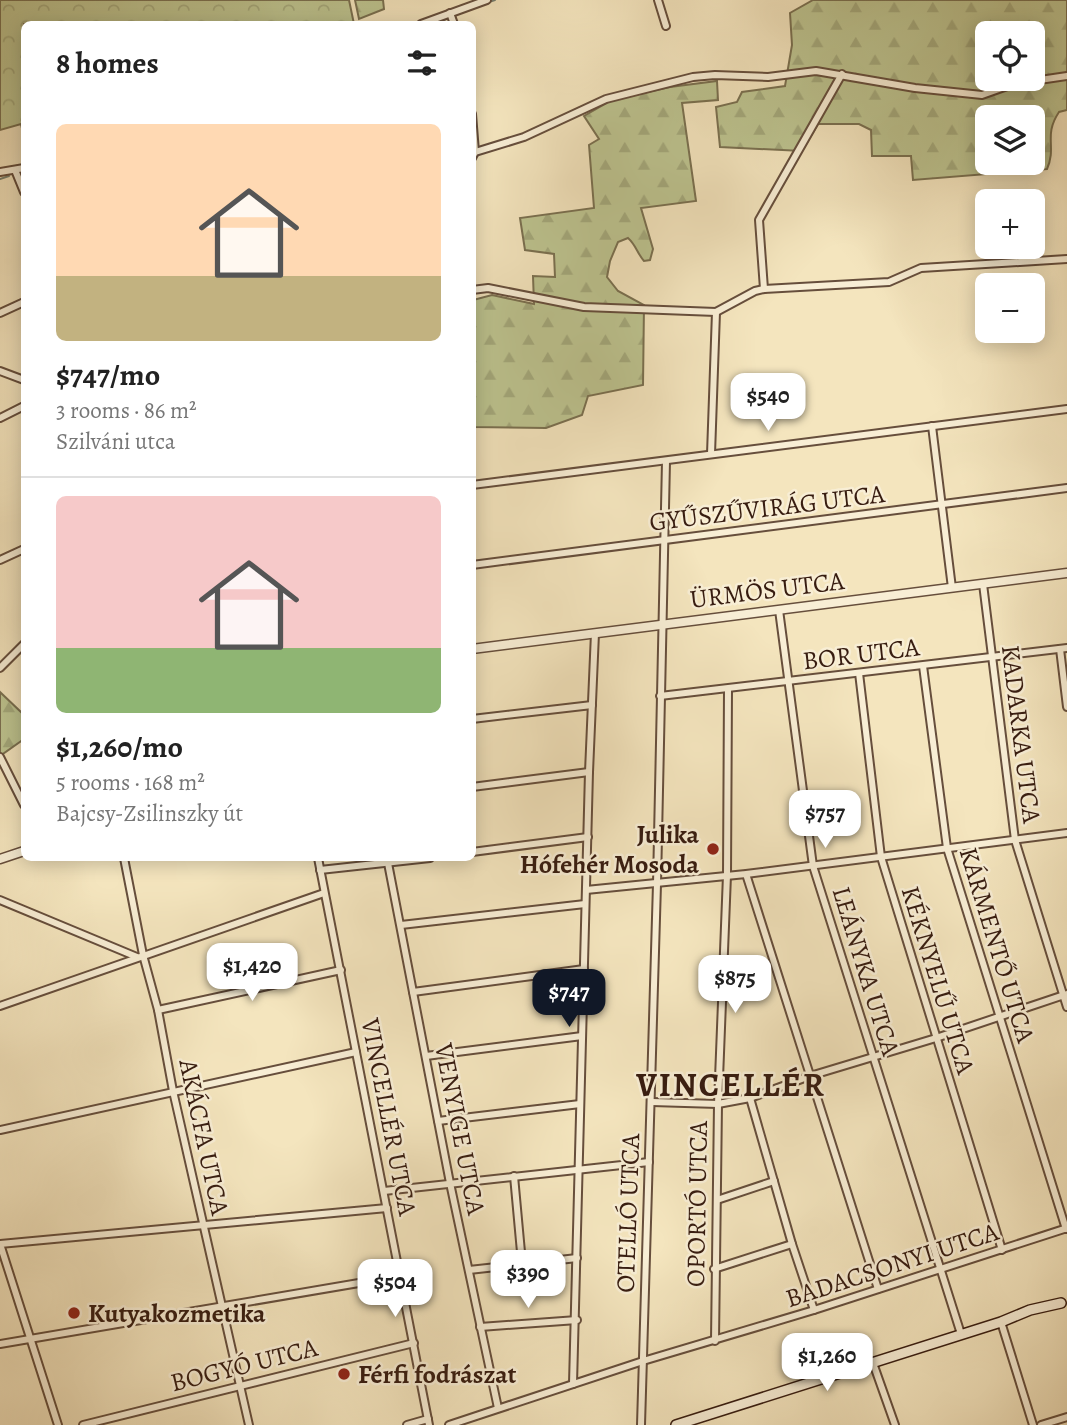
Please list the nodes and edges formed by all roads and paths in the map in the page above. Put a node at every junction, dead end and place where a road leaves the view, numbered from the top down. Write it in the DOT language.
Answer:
graph roads {
  1 [pos="487,0"];
  2 [pos="658,0"];
  3 [pos="450,13"];
  4 [pos="429,21"];
  5 [pos="453,21"];
  6 [pos="666,26"];
  7 [pos="842,74"];
  8 [pos="1067,76"];
  9 [pos="476,153"];
  10 [pos="21,169"];
  11 [pos="15,170"];
  12 [pos="0,172"];
  13 [pos="21,185"];
  14 [pos="1067,259"];
  15 [pos="764,289"];
  16 [pos="476,290"];
  17 [pos="21,303"];
  18 [pos="716,312"];
  19 [pos="0,313"];
  20 [pos="0,371"];
  21 [pos="21,379"];
  22 [pos="21,408"];
  23 [pos="1067,409"];
  24 [pos="0,418"];
  25 [pos="932,426"];
  26 [pos="711,454"];
  27 [pos="666,461"];
  28 [pos="476,485"];
  29 [pos="1067,488"];
  30 [pos="942,505"];
  31 [pos="664,540"];
  32 [pos="21,550"];
  33 [pos="0,560"];
  34 [pos="476,564"];
  35 [pos="1067,573"];
  36 [pos="983,584"];
  37 [pos="952,588"];
  38 [pos="779,610"];
  39 [pos="664,625"];
  40 [pos="595,633"];
  41 [pos="21,647"];
  42 [pos="476,648"];
  43 [pos="1063,648"];
  44 [pos="990,656"];
  45 [pos="923,666"];
  46 [pos="0,668"];
  47 [pos="859,673"];
  48 [pos="790,682"];
  49 [pos="728,690"];
  50 [pos="660,696"];
  51 [pos="592,705"];
  52 [pos="1067,706"];
  53 [pos="476,719"];
  54 [pos="0,757"];
  55 [pos="589,772"];
  56 [pos="476,786"];
  57 [pos="21,799"];
  58 [pos="1067,833"];
  59 [pos="587,837"];
  60 [pos="1015,840"];
  61 [pos="947,848"];
  62 [pos="476,851"];
  63 [pos="21,852"];
  64 [pos="881,857"];
  65 [pos="0,859"];
  66 [pos="124,861"];
  67 [pos="318,861"];
  68 [pos="381,861"];
  69 [pos="388,861"];
  70 [pos="813,866"];
  71 [pos="320,870"];
  72 [pos="746,874"];
  73 [pos="727,876"];
  74 [pos="657,884"];
  75 [pos="586,891"];
  76 [pos="324,893"];
  77 [pos="0,900"];
  78 [pos="585,904"];
  79 [pos="401,925"];
  80 [pos="140,956"];
  81 [pos="583,969"];
  82 [pos="341,970"];
  83 [pos="413,992"];
  84 [pos="1065,995"];
  85 [pos="0,1006"];
  86 [pos="1067,1007"];
  87 [pos="158,1010"];
  88 [pos="999,1018"];
  89 [pos="582,1036"];
  90 [pos="936,1038"];
  91 [pos="356,1052"];
  92 [pos="426,1056"];
  93 [pos="872,1056"];
  94 [pos="810,1076"];
  95 [pos="173,1090"];
  96 [pos="750,1098"];
  97 [pos="652,1102"];
  98 [pos="580,1104"];
  99 [pos="718,1104"];
  100 [pos="438,1121"];
  101 [pos="0,1130"];
  102 [pos="649,1162"];
  103 [pos="580,1168"];
  104 [pos="514,1176"];
  105 [pos="774,1181"];
  106 [pos="450,1183"];
  107 [pos="384,1191"];
  108 [pos="717,1200"];
  109 [pos="387,1208"];
  110 [pos="204,1225"];
  111 [pos="1066,1229"];
  112 [pos="0,1244"];
  113 [pos="792,1244"];
  114 [pos="1002,1250"];
  115 [pos="577,1258"];
  116 [pos="522,1263"];
  117 [pos="714,1269"];
  118 [pos="939,1269"];
  119 [pos="469,1270"];
  120 [pos="400,1276"];
  121 [pos="878,1289"];
  122 [pos="1064,1302"];
  123 [pos="222,1308"];
  124 [pos="814,1310"];
  125 [pos="577,1320"];
  126 [pos="1006,1320"];
  127 [pos="481,1327"];
  128 [pos="961,1334"];
  129 [pos="29,1339"];
  130 [pos="715,1341"];
  131 [pos="414,1343"];
  132 [pos="0,1344"];
  133 [pos="643,1361"];
  134 [pos="873,1363"];
  135 [pos="573,1384"];
  136 [pos="240,1386"];
  137 [pos="498,1408"];
  138 [pos="1067,1417"];
  139 [pos="429,1422"];
  140 [pos="681,1424"];
  141 [pos="58,1425"];
  142 [pos="83,1425"];
  143 [pos="249,1425"];
  144 [pos="407,1425"];
  145 [pos="449,1425"];
  146 [pos="641,1425"];
  147 [pos="895,1425"];
  148 [pos="1033,1425"];
  149 [pos="1041,1425"];
  1 -- 3 [label="street"];
  2 -- 6 [label="street"];
  3 -- 4 [label="street"];
  3 -- 5 [label="street"];
  7 -- 8 [label="street"];
  7 -- 9 [label="street"];
  7 -- 15 [label="street"];
  10 -- 11 [label="street"];
  11 -- 12 [label="street"];
  11 -- 13 [label="street"];
  14 -- 15 [label="street"];
  15 -- 18 [label="street"];
  16 -- 18 [label="street"];
  17 -- 19 [label="street"];
  18 -- 26 [label="street"];
  20 -- 21 [label="street"];
  22 -- 24 [label="street"];
  23 -- 25 [label="street"];
  25 -- 26 [label="street"];
  25 -- 30 [label="street"];
  26 -- 27 [label="street"];
  27 -- 28 [label="street"];
  27 -- 31 [label="street, OTELLÓ UTCA"];
  29 -- 30 [label="street, GYŰSZŰVIRÁG UTCA"];
  30 -- 31 [label="street, GYŰSZŰVIRÁG UTCA"];
  30 -- 37 [label="street"];
  31 -- 34 [label="street, GYŰSZŰVIRÁG UTCA"];
  31 -- 39 [label="street, OTELLÓ UTCA"];
  32 -- 33 [label="street"];
  35 -- 36 [label="street, ÜRMÖS UTCA"];
  36 -- 37 [label="street, ÜRMÖS UTCA"];
  36 -- 44 [label="street, KADARKA UTCA"];
  37 -- 38 [label="street, ÜRMÖS UTCA"];
  38 -- 39 [label="street, ÜRMÖS UTCA"];
  38 -- 48 [label="street, LEÁNYKA UTCA"];
  39 -- 40 [label="street, ÜRMÖS UTCA"];
  39 -- 50 [label="street, OTELLÓ UTCA"];
  40 -- 42 [label="street, ÜRMÖS UTCA"];
  40 -- 51 [label="street"];
  41 -- 46 [label="street"];
  43 -- 44 [label="street, BOR UTCA"];
  43 -- 52 [label="street"];
  44 -- 45 [label="street, BOR UTCA"];
  44 -- 60 [label="street, KADARKA UTCA"];
  45 -- 47 [label="street, BOR UTCA"];
  45 -- 61 [label="street, KÁRMENTŐ UTCA"];
  47 -- 48 [label="street, BOR UTCA"];
  47 -- 64 [label="street, KÉKNYELŰ UTCA"];
  48 -- 49 [label="street, BOR UTCA"];
  48 -- 70 [label="street, LEÁNYKA UTCA"];
  49 -- 50 [label="street, BOR UTCA"];
  49 -- 73 [label="street, OPORTÓ UTCA"];
  50 -- 74 [label="street, OTELLÓ UTCA"];
  51 -- 53 [label="street"];
  51 -- 55 [label="street"];
  54 -- 57 [label="street"];
  55 -- 56 [label="street"];
  55 -- 59 [label="street"];
  58 -- 60 [label="street"];
  59 -- 62 [label="street"];
  59 -- 75 [label="street"];
  60 -- 61 [label="street"];
  60 -- 84 [label="street, KADARKA UTCA"];
  61 -- 64 [label="street"];
  61 -- 88 [label="street, KÁRMENTŐ UTCA"];
  63 -- 65 [label="street"];
  64 -- 70 [label="street"];
  64 -- 90 [label="street, KÉKNYELŰ UTCA"];
  66 -- 80 [label="street, AKÁCFA UTCA"];
  67 -- 71 [label="street, VINCELLÉR UTCA"];
  68 -- 71 [label="street"];
  69 -- 79 [label="street, VENYIGE UTCA"];
  70 -- 72 [label="street"];
  70 -- 93 [label="street, LEÁNYKA UTCA"];
  71 -- 76 [label="street, VINCELLÉR UTCA"];
  72 -- 73 [label="street"];
  72 -- 94 [label="street"];
  73 -- 74 [label="street"];
  73 -- 99 [label="street, OPORTÓ UTCA"];
  74 -- 75 [label="street"];
  74 -- 97 [label="street, OTELLÓ UTCA"];
  75 -- 78 [label="street"];
  76 -- 80 [label="street"];
  76 -- 82 [label="street, VINCELLÉR UTCA"];
  77 -- 80 [label="street"];
  78 -- 79 [label="street"];
  78 -- 81 [label="street"];
  79 -- 83 [label="street, VENYIGE UTCA"];
  80 -- 85 [label="street"];
  80 -- 87 [label="street, AKÁCFA UTCA"];
  81 -- 83 [label="street"];
  81 -- 89 [label="street"];
  82 -- 87 [label="street"];
  82 -- 91 [label="street, VINCELLÉR UTCA"];
  83 -- 92 [label="street, VENYIGE UTCA"];
  84 -- 86 [label="street, KADARKA UTCA"];
  84 -- 88 [label="street"];
  87 -- 95 [label="street, AKÁCFA UTCA"];
  88 -- 90 [label="street"];
  88 -- 111 [label="street, KÁRMENTŐ UTCA"];
  89 -- 92 [label="street"];
  89 -- 98 [label="street"];
  90 -- 93 [label="street"];
  90 -- 114 [label="street, KÉKNYELŰ UTCA"];
  91 -- 95 [label="street"];
  91 -- 107 [label="street, VINCELLÉR UTCA"];
  92 -- 100 [label="street, VENYIGE UTCA"];
  93 -- 94 [label="street"];
  93 -- 118 [label="street, LEÁNYKA UTCA"];
  94 -- 96 [label="street"];
  94 -- 121 [label="street"];
  95 -- 101 [label="street"];
  95 -- 110 [label="street, AKÁCFA UTCA"];
  96 -- 99 [label="street"];
  96 -- 105 [label="street"];
  97 -- 99 [label="street"];
  97 -- 102 [label="street, OTELLÓ UTCA"];
  98 -- 100 [label="street"];
  98 -- 103 [label="street"];
  99 -- 108 [label="street, OPORTÓ UTCA"];
  100 -- 106 [label="street, VENYIGE UTCA"];
  102 -- 103 [label="street"];
  102 -- 133 [label="street, OTELLÓ UTCA"];
  103 -- 104 [label="street"];
  103 -- 115 [label="street"];
  104 -- 106 [label="street"];
  104 -- 116 [label="street"];
  105 -- 108 [label="street"];
  105 -- 113 [label="street"];
  106 -- 107 [label="street"];
  106 -- 119 [label="street, VENYIGE UTCA"];
  107 -- 109 [label="street, VINCELLÉR UTCA"];
  108 -- 117 [label="street, OPORTÓ UTCA"];
  109 -- 110 [label="street"];
  109 -- 120 [label="street, VINCELLÉR UTCA"];
  110 -- 112 [label="street"];
  110 -- 123 [label="street, AKÁCFA UTCA"];
  111 -- 114 [label="street, BADACSONYI UTCA"];
  112 -- 129 [label="street"];
  113 -- 117 [label="street"];
  113 -- 124 [label="street"];
  114 -- 118 [label="street, BADACSONYI UTCA"];
  115 -- 116 [label="street"];
  115 -- 125 [label="street"];
  116 -- 119 [label="street"];
  117 -- 130 [label="street, OPORTÓ UTCA"];
  118 -- 121 [label="street, BADACSONYI UTCA"];
  118 -- 128 [label="street, LEÁNYKA UTCA"];
  119 -- 127 [label="street, VENYIGE UTCA"];
  120 -- 123 [label="street"];
  120 -- 131 [label="street, VINCELLÉR UTCA"];
  121 -- 124 [label="street, BADACSONYI UTCA"];
  122 -- 126 [label="main road"];
  123 -- 129 [label="street"];
  123 -- 136 [label="street, AKÁCFA UTCA"];
  124 -- 130 [label="street, BADACSONYI UTCA"];
  125 -- 127 [label="street"];
  125 -- 135 [label="street"];
  126 -- 128 [label="main road"];
  126 -- 148 [label="street"];
  127 -- 137 [label="street, VENYIGE UTCA"];
  128 -- 134 [label="main road"];
  129 -- 132 [label="street"];
  129 -- 141 [label="street"];
  130 -- 133 [label="street, BADACSONYI UTCA"];
  131 -- 136 [label="street, BOGYÓ UTCA"];
  131 -- 139 [label="street, VINCELLÉR UTCA"];
  133 -- 135 [label="street, BADACSONYI UTCA"];
  133 -- 146 [label="street, OTELLÓ UTCA"];
  134 -- 140 [label="main road"];
  134 -- 147 [label="street"];
  135 -- 137 [label="street, BADACSONYI UTCA"];
  136 -- 142 [label="street, BOGYÓ UTCA"];
  136 -- 143 [label="street, AKÁCFA UTCA"];
  137 -- 145 [label="street, BADACSONYI UTCA"];
  138 -- 149 [label="street"];
  139 -- 144 [label="street"];
}
